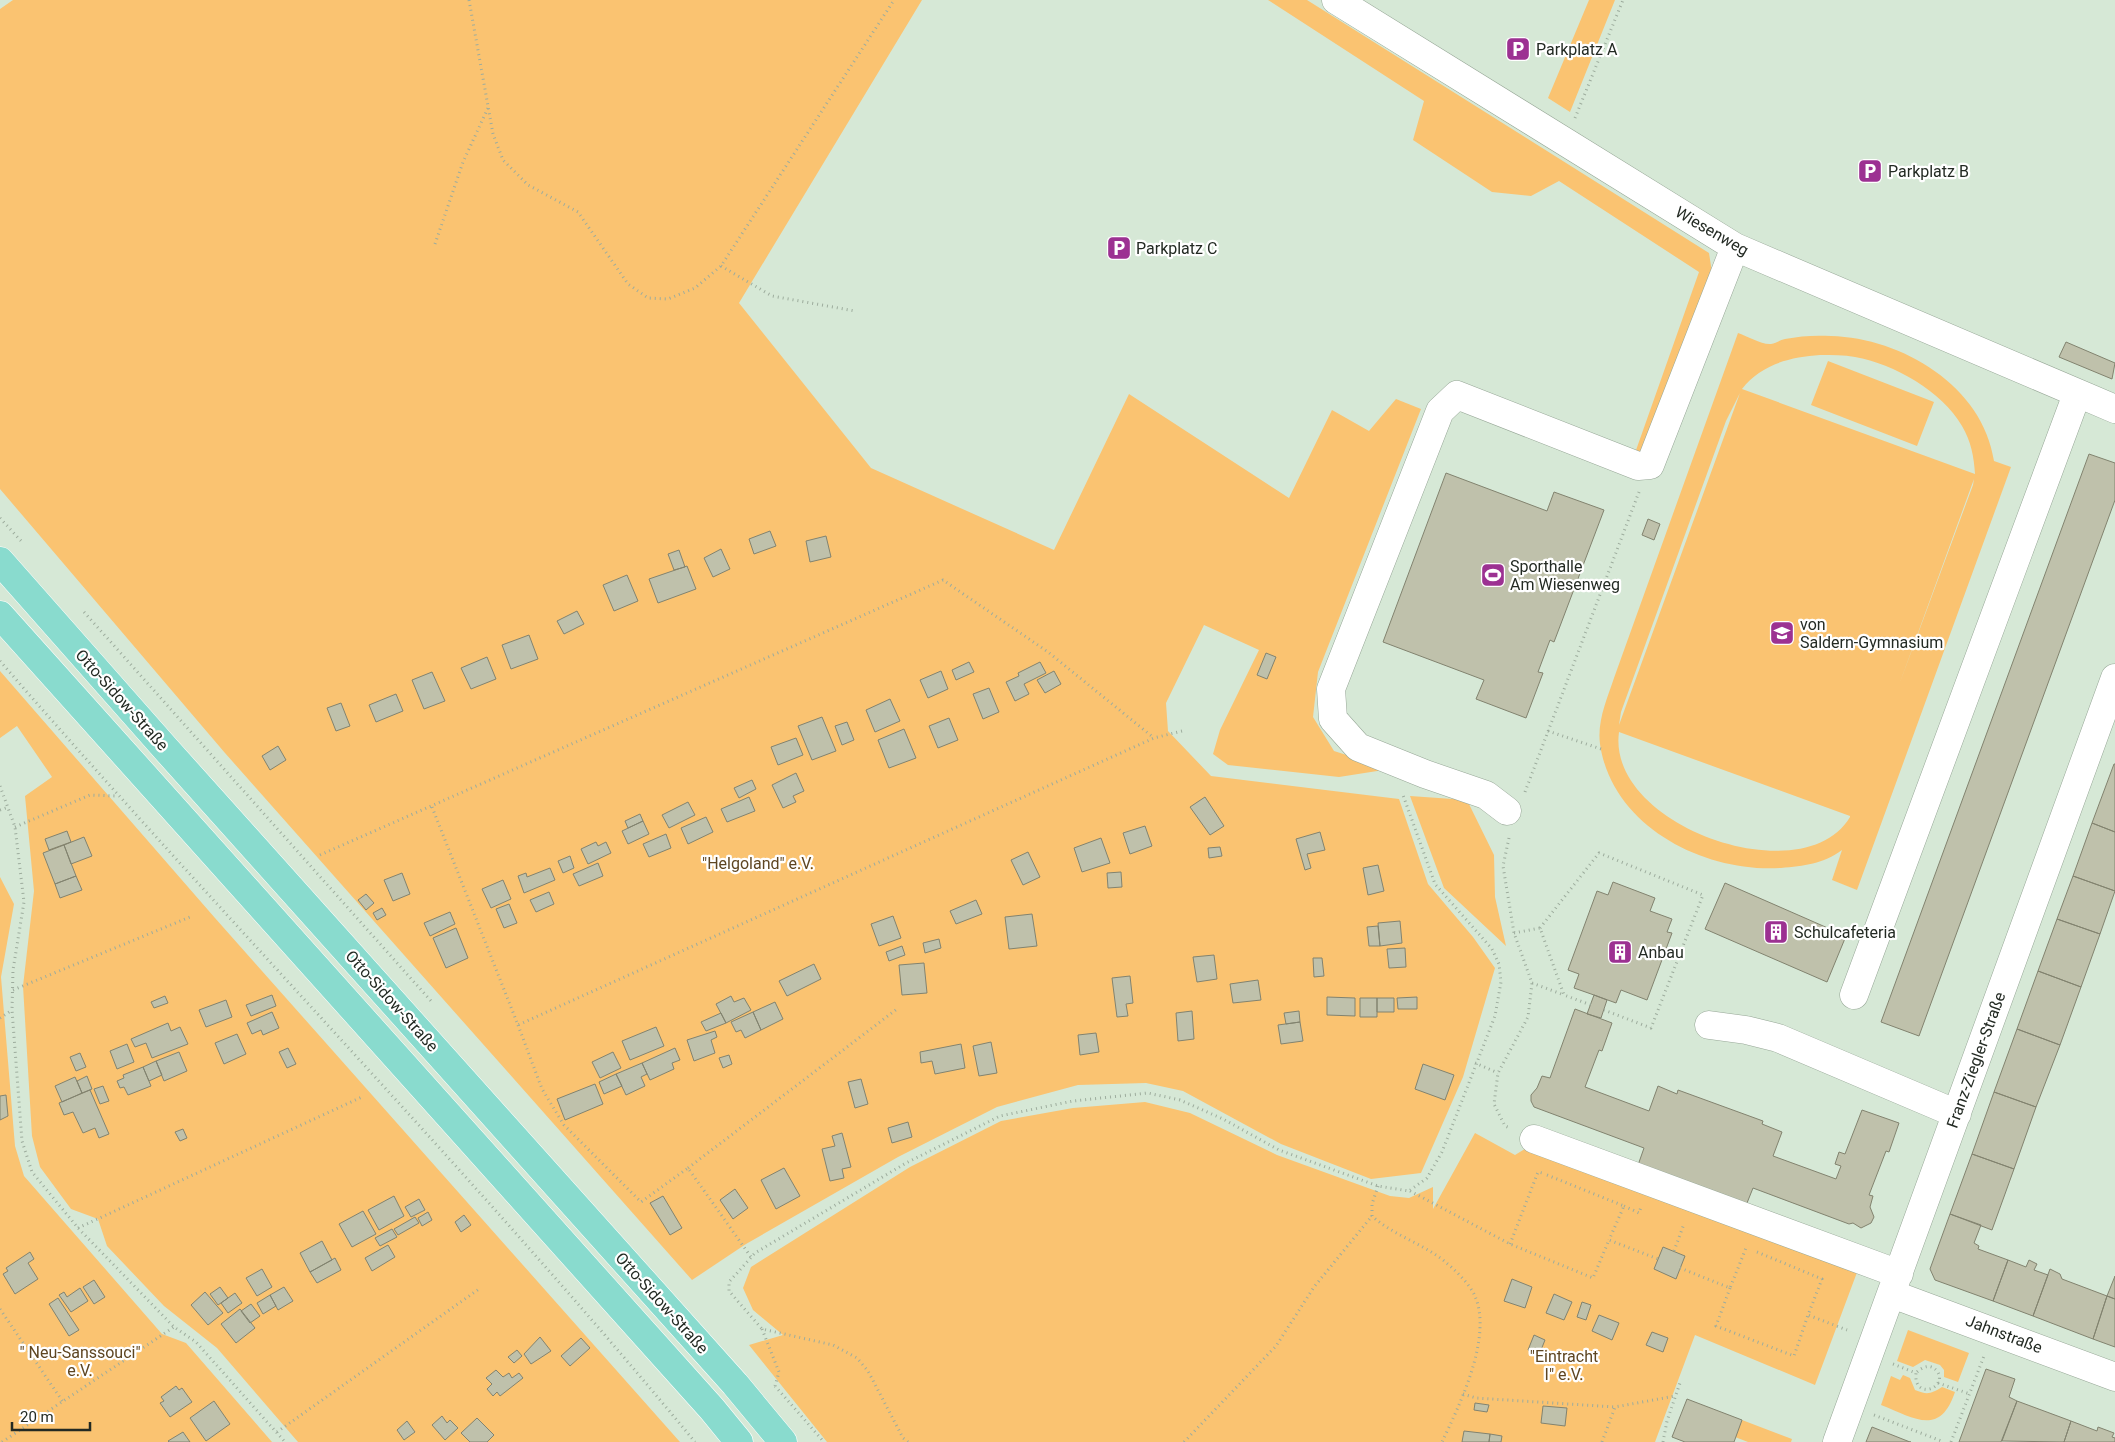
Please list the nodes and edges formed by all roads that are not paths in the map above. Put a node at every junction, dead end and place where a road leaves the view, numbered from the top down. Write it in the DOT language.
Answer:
graph roads {
  1 [pos="1336,0"];
  2 [pos="1734,247"];
  3 [pos="2077,394"];
  4 [pos="2115,409"];
  5 [pos="0,561"];
  6 [pos="0,616"];
  7 [pos="2115,678"];
  8 [pos="1513,814"];
  9 [pos="1854,994"];
  10 [pos="1709,1025"];
  11 [pos="1957,1114"];
  12 [pos="1534,1139"];
  13 [pos="1895,1284"];
  14 [pos="2115,1377"];
  15 [pos="739,1442"];
  16 [pos="783,1442"];
  17 [pos="1837,1442"];
  1 -- 2 [label="street, Wiesenweg"];
  2 -- 3 [label="street, Wiesenweg"];
  2 -- 8 [label="street"];
  3 -- 4 [label="street, Wiesenweg"];
  3 -- 9 [label="street"];
  5 -- 16 [label="main road, Otto-Sidow-Straße"];
  6 -- 15 [label="main road, Otto-Sidow-Straße"];
  7 -- 11 [label="street, Franz-Ziegler-Straße"];
  10 -- 11 [label="street"];
  11 -- 13 [label="street, Franz-Ziegler-Straße"];
  12 -- 13 [label="street, Jahnstraße"];
  13 -- 14 [label="street, Jahnstraße"];
  13 -- 17 [label="street, Franz-Ziegler-Straße"];
}
